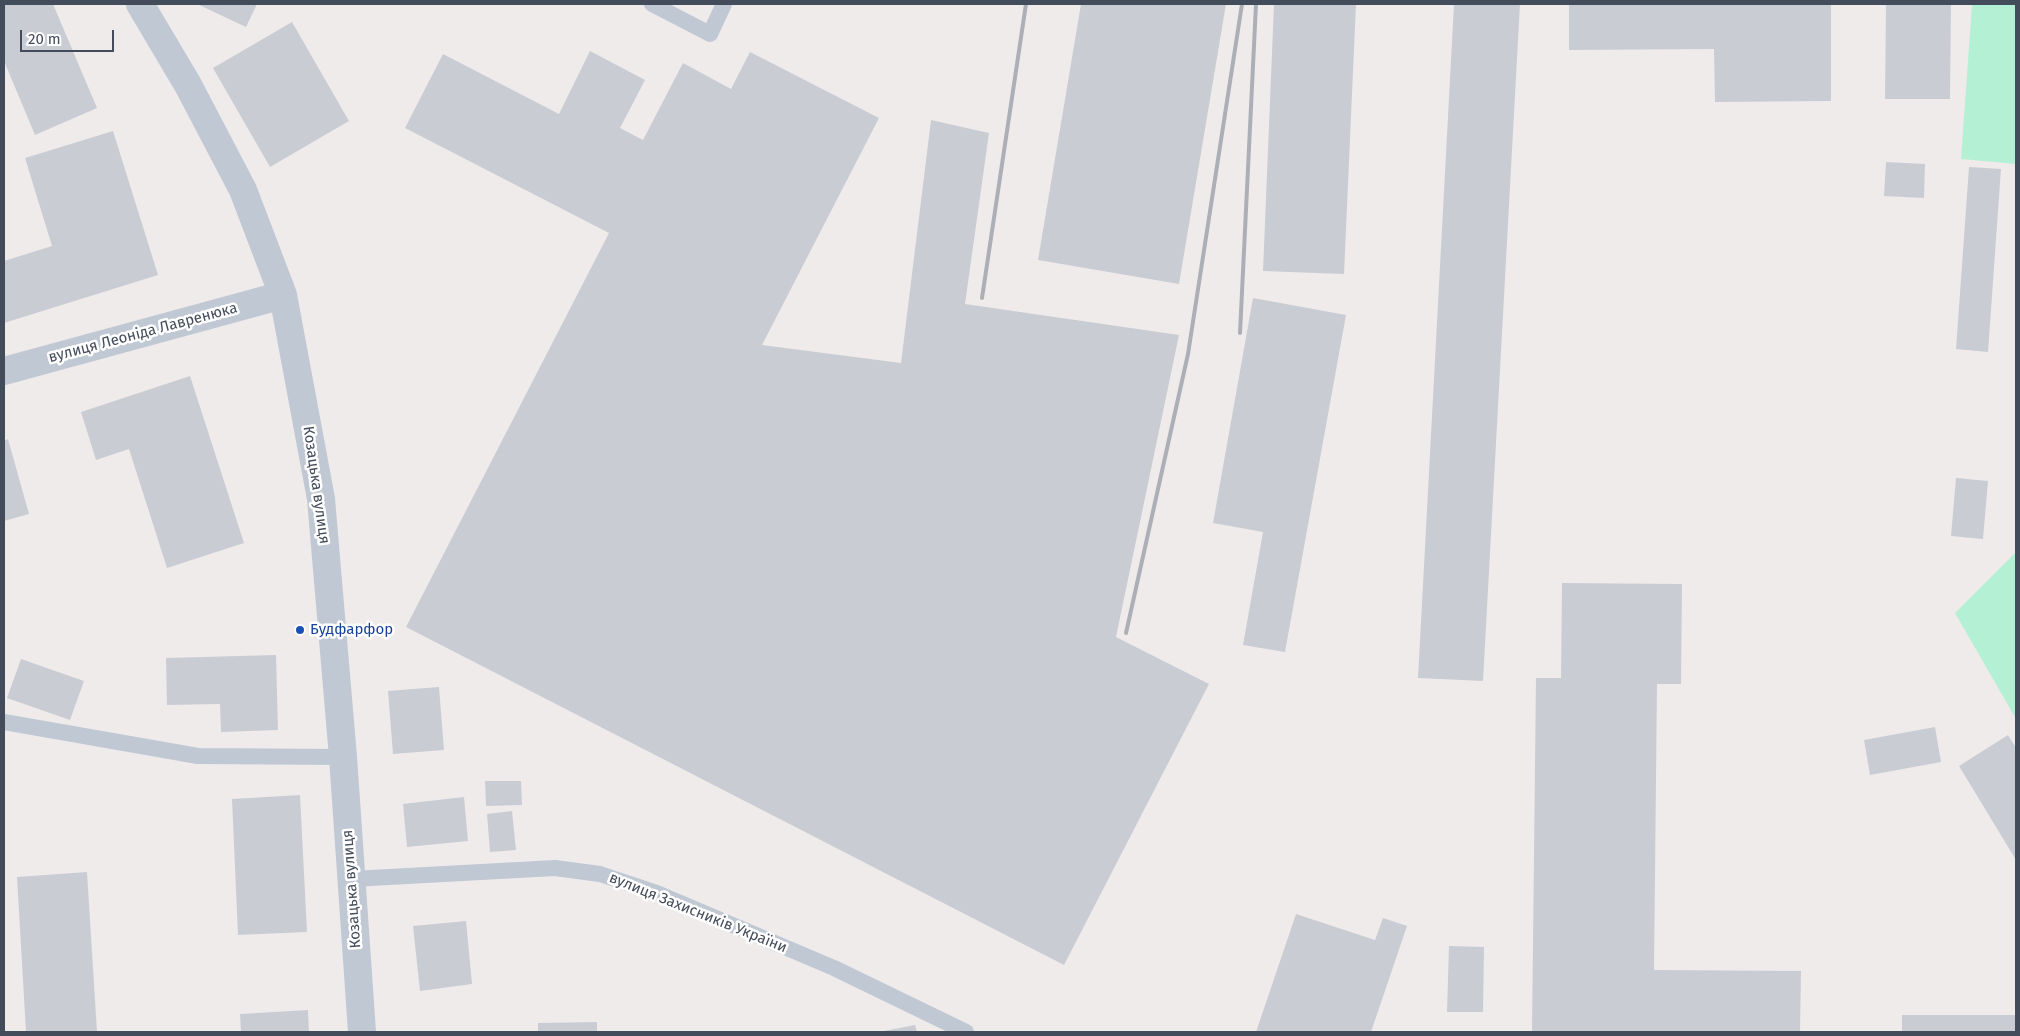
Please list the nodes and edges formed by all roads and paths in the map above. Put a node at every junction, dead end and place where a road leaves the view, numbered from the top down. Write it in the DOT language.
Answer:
graph roads {
  1 [pos="140,4"];
  2 [pos="652,4"];
  3 [pos="724,4"];
  4 [pos="283,295"];
  5 [pos="4,371"];
  6 [pos="4,722"];
  7 [pos="343,757"];
  8 [pos="352,879"];
  9 [pos="362,1032"];
  10 [pos="966,1032"];
  1 -- 4 [label="street, Козацька вулиця"];
  2 -- 3 [label="lane"];
  4 -- 5 [label="street, вулиця Леоніда Лавренюка"];
  4 -- 7 [label="street, Козацька вулиця"];
  6 -- 7 [label="lane"];
  7 -- 8 [label="street, Козацька вулиця"];
  8 -- 9 [label="street, Козацька вулиця"];
  8 -- 10 [label="lane, вулиця Захисників України"];
}
